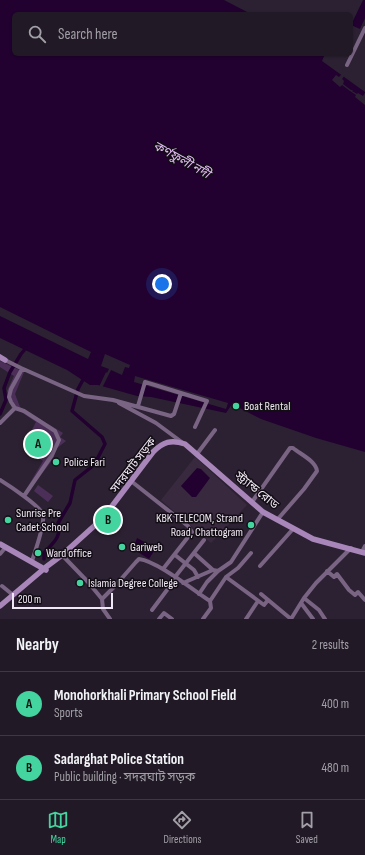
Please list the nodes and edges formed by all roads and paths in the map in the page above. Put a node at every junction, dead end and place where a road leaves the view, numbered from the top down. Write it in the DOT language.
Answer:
graph roads {
  1 [pos="365,28"];
  2 [pos="353,53"];
  3 [pos="351,56"];
  4 [pos="347,65"];
  5 [pos="2,358"];
  6 [pos="21,369"];
  7 [pos="181,393"];
  8 [pos="113,400"];
  9 [pos="139,404"];
  10 [pos="15,408"];
  11 [pos="0,422"];
  12 [pos="195,427"];
  13 [pos="215,430"];
  14 [pos="185,444"];
  15 [pos="197,454"];
  16 [pos="0,480"];
  17 [pos="132,482"];
  18 [pos="24,496"];
  19 [pos="252,502"];
  20 [pos="263,512"];
  21 [pos="277,520"];
  22 [pos="293,529"];
  23 [pos="204,540"];
  24 [pos="0,544"];
  25 [pos="6,547"];
  26 [pos="351,548"];
  27 [pos="364,550"];
  28 [pos="194,553"];
  29 [pos="251,553"];
  30 [pos="0,554"];
  31 [pos="174,555"];
  32 [pos="63,556"];
  33 [pos="32,561"];
  34 [pos="186,563"];
  35 [pos="260,566"];
  36 [pos="163,569"];
  37 [pos="45,570"];
  38 [pos="216,570"];
  39 [pos="327,571"];
  40 [pos="226,576"];
  41 [pos="198,577"];
  42 [pos="175,578"];
  43 [pos="183,583"];
  44 [pos="2,586"];
  45 [pos="199,594"];
  46 [pos="261,594"];
  47 [pos="13,595"];
  48 [pos="304,598"];
  49 [pos="102,599"];
  50 [pos="268,600"];
  51 [pos="365,600"];
  52 [pos="210,601"];
  53 [pos="258,601"];
  54 [pos="301,603"];
  55 [pos="0,608"];
  56 [pos="152,610"];
  57 [pos="110,619"];
  58 [pos="159,619"];
  59 [pos="172,619"];
  60 [pos="203,619"];
  61 [pos="246,619"];
  62 [pos="291,619"];
  63 [pos="313,619"];
  64 [pos="325,619"];
  1 -- 2 [label="street"];
  3 -- 4 [label="street"];
  5 -- 6 [label="street"];
  6 -- 8 [label="street"];
  6 -- 10 [label="street"];
  7 -- 9 [label="street"];
  7 -- 9 [label="street"];
  7 -- 12 [label="street"];
  8 -- 9 [label="street"];
  8 -- 14 [label="street"];
  10 -- 11 [label="street"];
  10 -- 18 [label="street"];
  13 -- 15 [label="street"];
  14 -- 15 [label="main road, স্ট্র্যান্ড রোড"];
  14 -- 17 [label="main road, সদরঘাট সড়ক"];
  15 -- 19 [label="main road, স্ট্র্যান্ড রোড"];
  16 -- 18 [label="street"];
  17 -- 31 [label="street"];
  17 -- 32 [label="main road, সদরঘাট সড়ক"];
  18 -- 33 [label="street"];
  19 -- 20 [label="main road, স্ট্র্যান্ড রোড"];
  19 -- 21 [label="street"];
  20 -- 21 [label="main road, স্ট্র্যান্ড রোড"];
  20 -- 38 [label="street"];
  21 -- 22 [label="main road, স্ট্র্যান্ড রোড"];
  22 -- 26 [label="main road, স্ট্র্যান্ড রোড"];
  22 -- 35 [label="street"];
  23 -- 28 [label="street"];
  24 -- 25 [label="main road"];
  25 -- 30 [label="street"];
  25 -- 33 [label="main road"];
  26 -- 27 [label="main road, স্ট্র্যান্ড রোড"];
  26 -- 39 [label="street"];
  28 -- 34 [label="street"];
  28 -- 38 [label="street"];
  29 -- 40 [label="street"];
  31 -- 34 [label="street"];
  31 -- 36 [label="street"];
  32 -- 37 [label="main road, সদরঘাট সড়ক"];
  32 -- 49 [label="street"];
  33 -- 37 [label="main road"];
  34 -- 41 [label="street"];
  34 -- 42 [label="street"];
  36 -- 42 [label="street"];
  36 -- 49 [label="street"];
  37 -- 47 [label="main road, সদরঘাট সড়ক"];
  37 -- 55 [label="main road, সদরঘাট সড়ক"];
  38 -- 41 [label="street"];
  38 -- 45 [label="street"];
  39 -- 48 [label="street"];
  39 -- 51 [label="street"];
  40 -- 52 [label="street"];
  40 -- 53 [label="street"];
  41 -- 43 [label="street"];
  42 -- 43 [label="street"];
  42 -- 56 [label="street"];
  43 -- 45 [label="street"];
  44 -- 47 [label="street"];
  45 -- 52 [label="street"];
  46 -- 50 [label="street"];
  47 -- 55 [label="main road, সদরঘাট সড়ক"];
  48 -- 54 [label="street"];
  48 -- 64 [label="street"];
  49 -- 57 [label="street"];
  50 -- 53 [label="street"];
  50 -- 62 [label="street"];
  52 -- 60 [label="street"];
  53 -- 61 [label="street"];
  54 -- 62 [label="street"];
  54 -- 63 [label="street"];
  58 -- 59 [label="street"];
}
